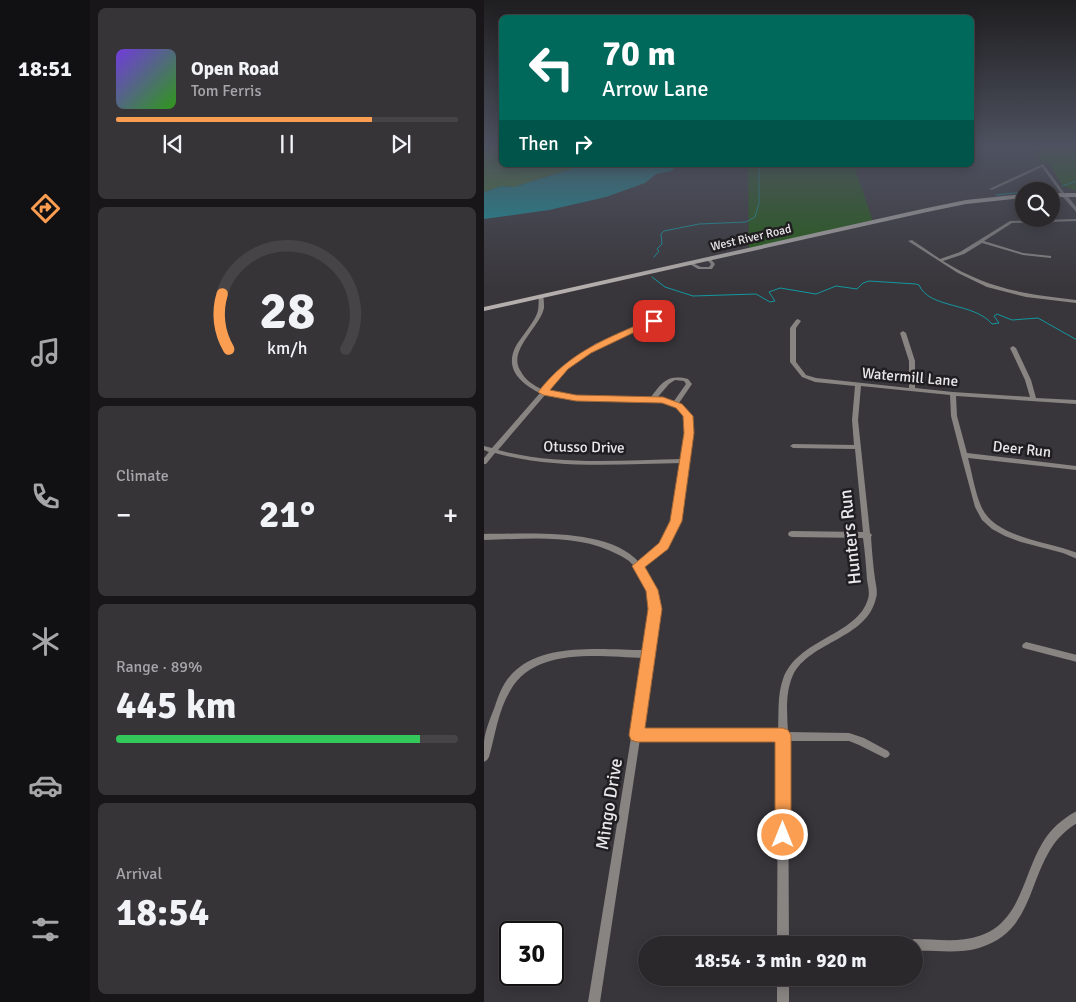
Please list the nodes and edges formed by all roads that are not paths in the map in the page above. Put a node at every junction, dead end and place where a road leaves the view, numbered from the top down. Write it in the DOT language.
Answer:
graph roads {
  1 [pos="1060,195"];
  2 [pos="1064,195"];
  3 [pos="1076,195"];
  4 [pos="1015,197"];
  5 [pos="1076,212"];
  6 [pos="1076,220"];
  7 [pos="910,241"];
  8 [pos="981,241"];
  9 [pos="1049,258"];
  10 [pos="940,260"];
  11 [pos="541,296"];
  12 [pos="1076,302"];
  13 [pos="484,309"];
  14 [pos="660,316"];
  15 [pos="798,320"];
  16 [pos="903,333"];
  17 [pos="1013,348"];
  18 [pos="858,385"];
  19 [pos="912,390"];
  20 [pos="543,392"];
  21 [pos="953,394"];
  22 [pos="653,399"];
  23 [pos="1033,399"];
  24 [pos="1076,402"];
  25 [pos="675,404"];
  26 [pos="793,446"];
  27 [pos="858,446"];
  28 [pos="484,448"];
  29 [pos="492,451"];
  30 [pos="964,455"];
  31 [pos="685,461"];
  32 [pos="484,462"];
  33 [pos="1076,468"];
  34 [pos="792,534"];
  35 [pos="868,534"];
  36 [pos="484,537"];
  37 [pos="1076,556"];
  38 [pos="638,566"];
  39 [pos="1026,646"];
  40 [pos="649,654"];
  41 [pos="1076,659"];
  42 [pos="637,735"];
  43 [pos="783,735"];
  44 [pos="885,754"];
  45 [pos="484,757"];
  46 [pos="1076,816"];
  47 [pos="783,936"];
  48 [pos="923,945"];
  49 [pos="783,986"];
  50 [pos="594,1002"];
  51 [pos="783,1002"];
  1 -- 2 [label="main road"];
  2 -- 3 [label="main road"];
  2 -- 5 [label="street"];
  4 -- 11 [label="main road, West River Road"];
  6 -- 8 [label="street"];
  7 -- 10 [label="street"];
  8 -- 9 [label="street"];
  8 -- 10 [label="street"];
  10 -- 12 [label="street"];
  11 -- 13 [label="main road, West River Road"];
  11 -- 20 [label="street"];
  14 -- 20 [label="street"];
  15 -- 18 [label="street, Watermill Lane"];
  16 -- 19 [label="street"];
  17 -- 23 [label="street"];
  18 -- 19 [label="street, Watermill Lane"];
  18 -- 27 [label="street, Hunters Run"];
  19 -- 21 [label="street, Watermill Lane"];
  20 -- 22 [label="street"];
  20 -- 29 [label="street"];
  21 -- 23 [label="street, Watermill Lane"];
  21 -- 30 [label="street"];
  22 -- 25 [label="street"];
  22 -- 25 [label="street"];
  23 -- 24 [label="street, Watermill Lane"];
  25 -- 31 [label="street"];
  26 -- 27 [label="street"];
  27 -- 35 [label="street, Hunters Run"];
  28 -- 29 [label="street, Otusso Drive"];
  29 -- 31 [label="street, Otusso Drive"];
  29 -- 32 [label="street"];
  30 -- 33 [label="street, Deer Run"];
  30 -- 37 [label="street"];
  31 -- 38 [label="street"];
  34 -- 35 [label="street"];
  35 -- 43 [label="street, Hunters Run"];
  36 -- 38 [label="street, Mingo Drive"];
  38 -- 40 [label="street, Mingo Drive"];
  39 -- 41 [label="street"];
  40 -- 42 [label="street, Mingo Drive"];
  40 -- 45 [label="street"];
  42 -- 43 [label="street"];
  42 -- 50 [label="street, Mingo Drive"];
  43 -- 44 [label="street"];
  43 -- 47 [label="street, Hunters Run"];
  46 -- 48 [label="street"];
  49 -- 51 [label="street"];
}
